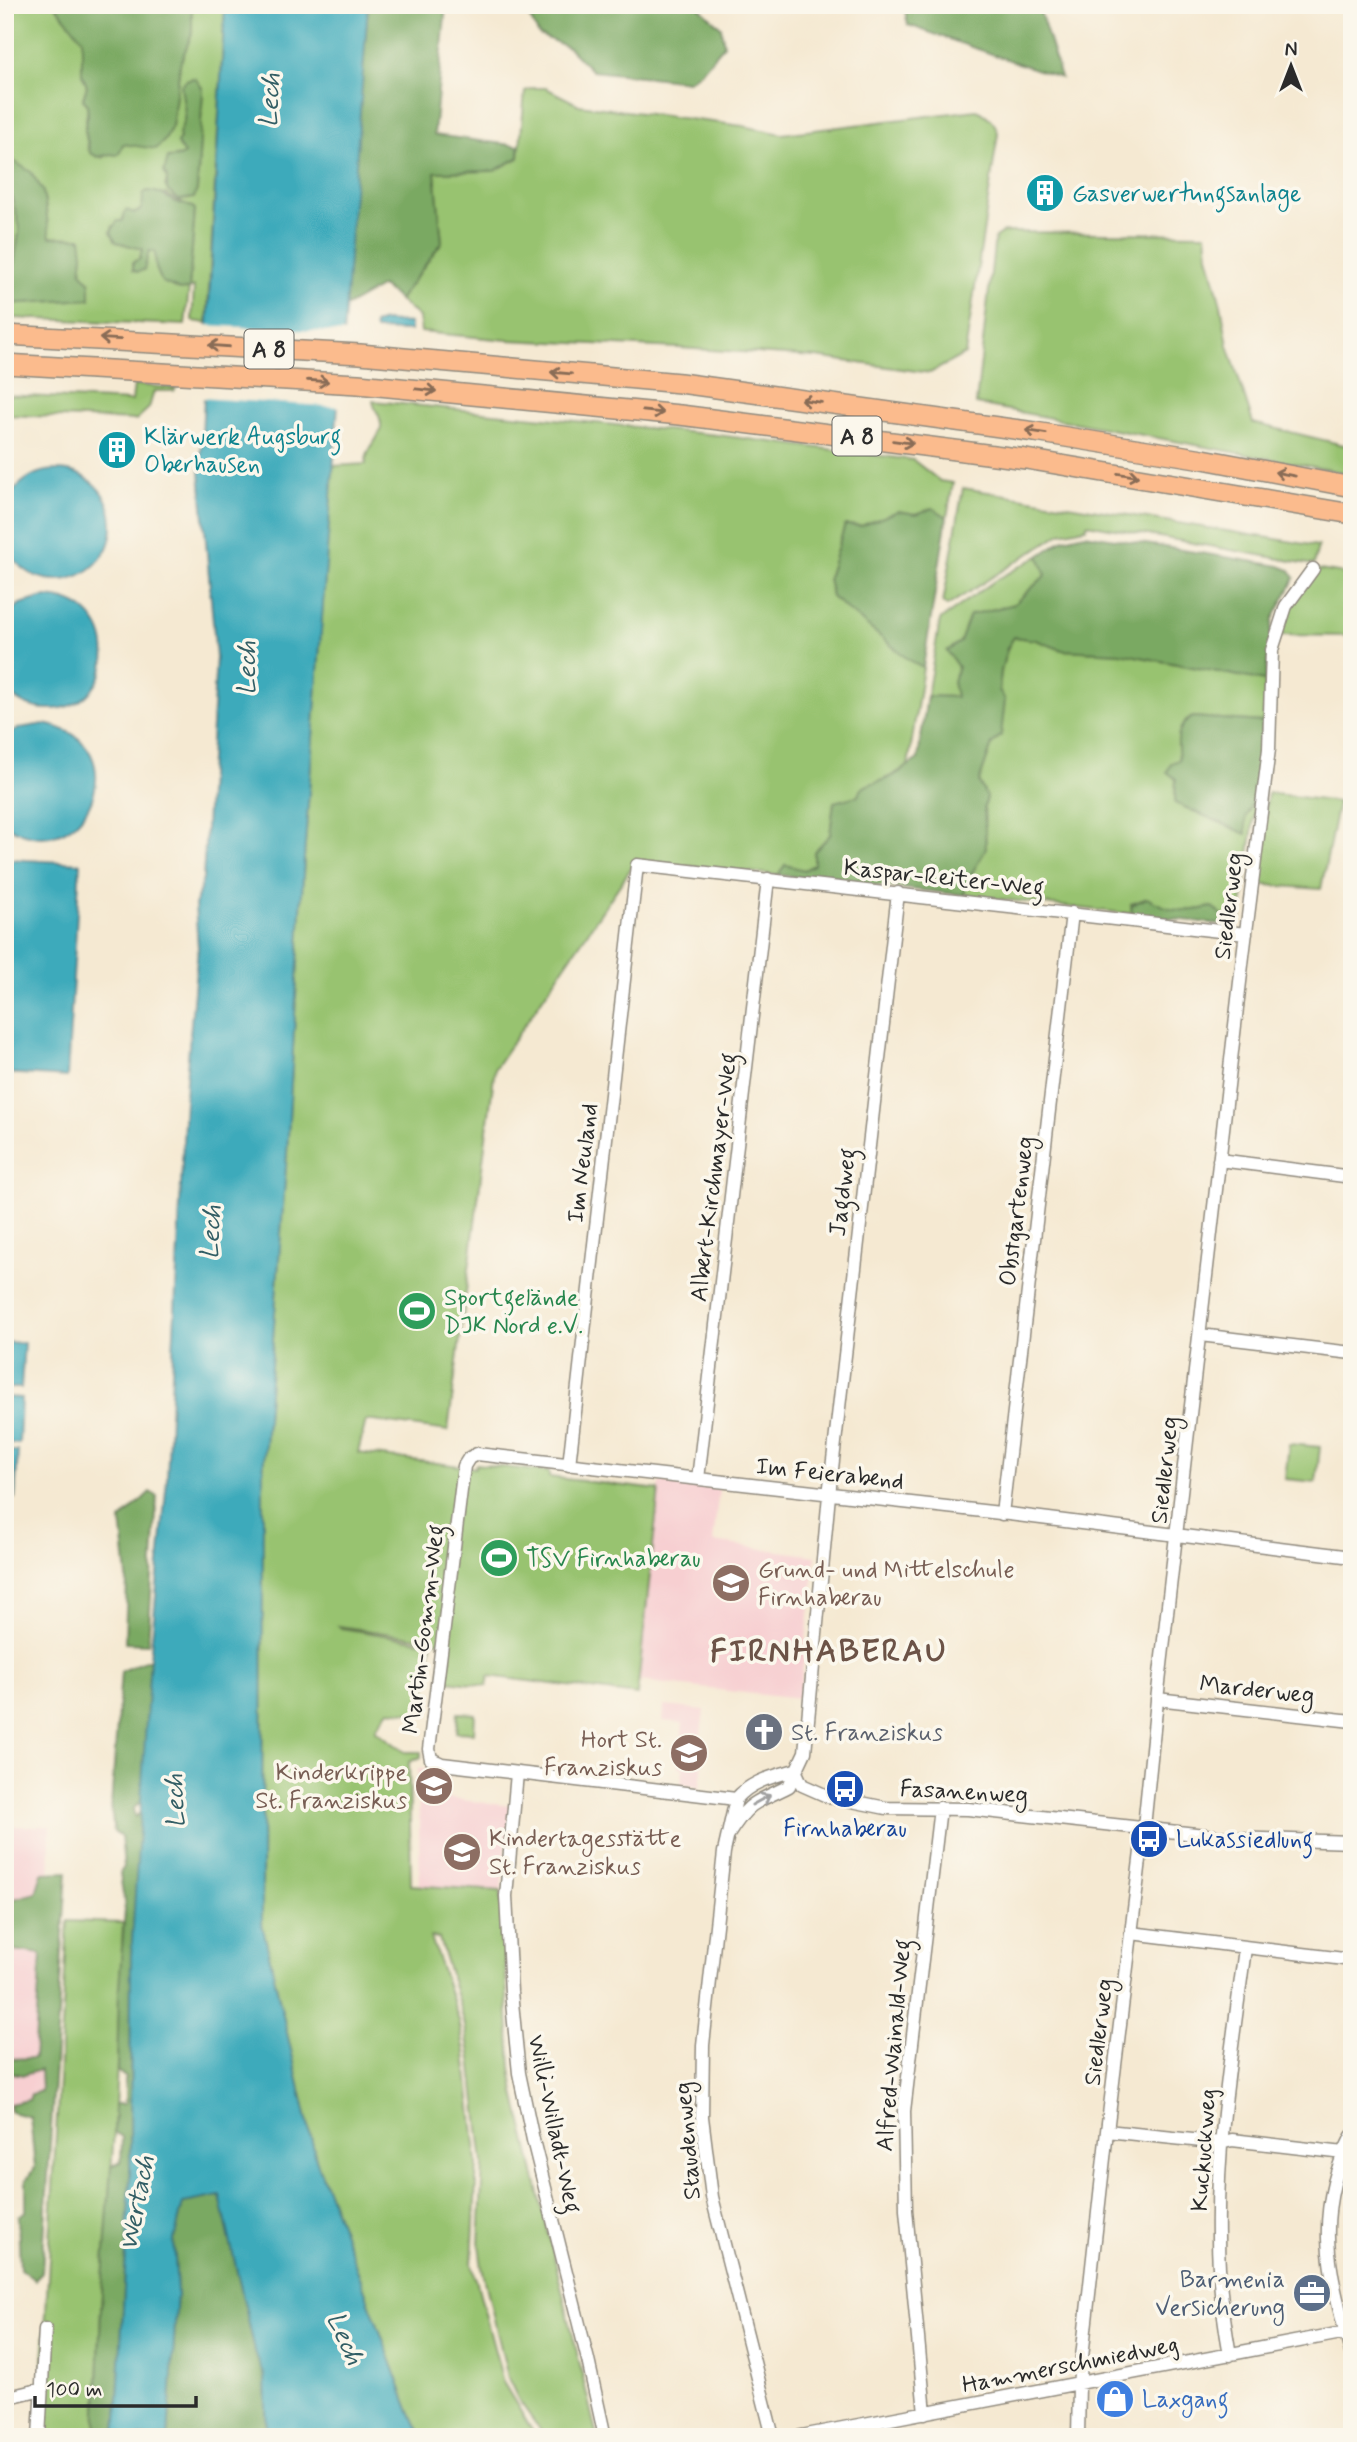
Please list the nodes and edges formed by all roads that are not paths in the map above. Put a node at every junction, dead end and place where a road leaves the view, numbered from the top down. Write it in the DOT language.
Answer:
graph roads {
  1 [pos="5,335"];
  2 [pos="5,364"];
  3 [pos="1352,487"];
  4 [pos="1352,514"];
  5 [pos="1313,569"];
  6 [pos="637,865"];
  7 [pos="768,879"];
  8 [pos="898,893"];
  9 [pos="1072,913"];
  10 [pos="1246,934"];
  11 [pos="1219,1160"];
  12 [pos="1352,1177"];
  13 [pos="1200,1335"];
  14 [pos="1352,1353"];
  15 [pos="477,1454"];
  16 [pos="569,1465"];
  17 [pos="698,1479"];
  18 [pos="829,1495"];
  19 [pos="1002,1514"];
  20 [pos="1178,1535"];
  21 [pos="1352,1557"];
  22 [pos="1157,1699"];
  23 [pos="1352,1721"];
  24 [pos="795,1770"];
  25 [pos="517,1773"];
  26 [pos="736,1799"];
  27 [pos="940,1808"];
  28 [pos="1144,1827"];
  29 [pos="728,1835"];
  30 [pos="1352,1842"];
  31 [pos="1131,1933"];
  32 [pos="1245,1948"];
  33 [pos="1352,1960"];
  34 [pos="1107,2131"];
  35 [pos="1352,2136"];
  36 [pos="1221,2143"];
  37 [pos="1344,2152"];
  38 [pos="45,2329"];
  39 [pos="1348,2332"];
  40 [pos="1230,2355"];
  41 [pos="1352,2356"];
  42 [pos="1079,2384"];
  43 [pos="41,2389"];
  44 [pos="5,2398"];
  45 [pos="925,2413"];
  46 [pos="39,2437"];
  47 [pos="605,2437"];
  48 [pos="773,2437"];
  49 [pos="796,2437"];
  50 [pos="1078,2437"];
  3 -- 1 [label="highway, A 8, one-way"];
  2 -- 4 [label="highway, A 8, one-way"];
  5 -- 10 [label="street, Siedlerweg"];
  6 -- 7 [label="street, Kaspar-Reiter-Weg"];
  6 -- 16 [label="street, Im Neuland"];
  7 -- 8 [label="street, Kaspar-Reiter-Weg"];
  7 -- 17 [label="street, Albert-Kirchmayer-Weg"];
  8 -- 9 [label="street, Kaspar-Reiter-Weg"];
  8 -- 18 [label="street, Jagdweg"];
  9 -- 10 [label="street, Kaspar-Reiter-Weg"];
  9 -- 19 [label="street, Obstgartenweg"];
  10 -- 11 [label="street, Siedlerweg"];
  11 -- 12 [label="street"];
  11 -- 13 [label="street, Siedlerweg"];
  13 -- 14 [label="street"];
  13 -- 20 [label="street, Siedlerweg"];
  15 -- 16 [label="street, Im Feierabend"];
  15 -- 25 [label="street, Martin-Gomm-Weg"];
  16 -- 17 [label="street, Im Feierabend"];
  17 -- 18 [label="street, Im Feierabend"];
  18 -- 19 [label="street, Im Feierabend"];
  18 -- 24 [label="street, Jagdweg"];
  19 -- 20 [label="street, Im Feierabend"];
  20 -- 21 [label="street, Im Feierabend"];
  20 -- 22 [label="street, Siedlerweg"];
  22 -- 23 [label="street, Marderweg"];
  22 -- 28 [label="street, Siedlerweg"];
  24 -- 26 [label="street"];
  24 -- 27 [label="street, Fasanenweg"];
  29 -- 24 [label="street, one-way"];
  25 -- 26 [label="street, Martin-Gomm-Weg"];
  25 -- 47 [label="street, Willi-Willadt-Weg"];
  26 -- 29 [label="street"];
  27 -- 28 [label="street, Fasanenweg"];
  27 -- 45 [label="street, Alfred-Wainald-Weg"];
  28 -- 30 [label="street, Fasanenweg"];
  28 -- 31 [label="street, Siedlerweg"];
  29 -- 48 [label="street, Staudenweg"];
  31 -- 32 [label="street"];
  31 -- 34 [label="street, Siedlerweg"];
  32 -- 33 [label="street"];
  32 -- 36 [label="street, Kuckuckweg"];
  34 -- 36 [label="street"];
  34 -- 42 [label="street, Siedlerweg"];
  35 -- 37 [label="street"];
  36 -- 37 [label="street"];
  36 -- 40 [label="street, Kuckuckweg"];
  37 -- 39 [label="street"];
  38 -- 43 [label="street"];
  39 -- 40 [label="street, Hammerschmiedweg"];
  39 -- 41 [label="street"];
  40 -- 42 [label="street, Hammerschmiedweg"];
  42 -- 45 [label="street, Hammerschmiedweg"];
  42 -- 50 [label="street, Siedlerweg"];
  43 -- 44 [label="street"];
  43 -- 46 [label="street"];
  45 -- 49 [label="street, Hammerschmiedweg"];
}
